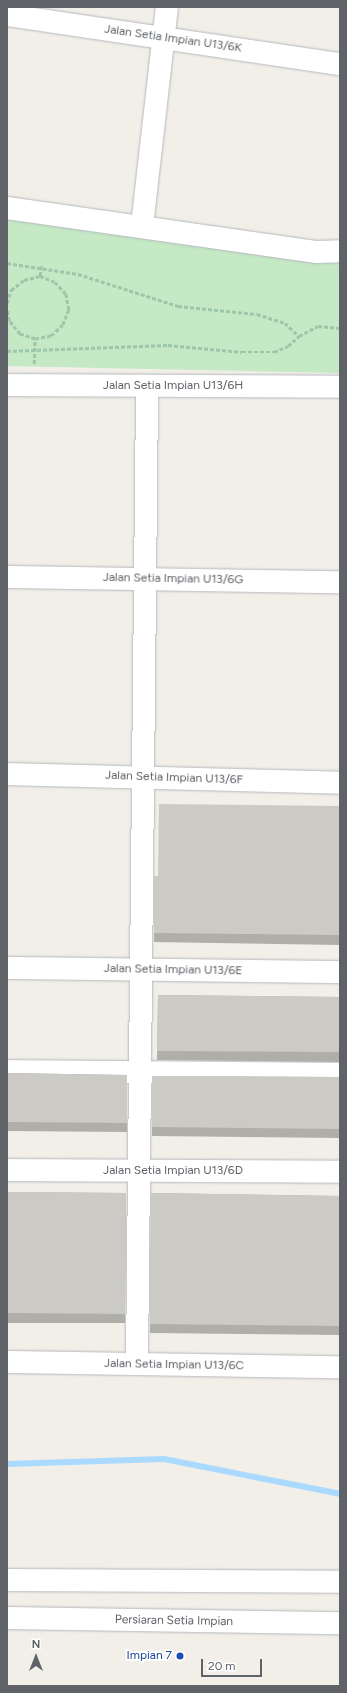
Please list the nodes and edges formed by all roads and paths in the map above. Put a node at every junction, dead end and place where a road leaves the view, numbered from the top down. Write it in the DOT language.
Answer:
graph roads {
  1 [pos="167,7"];
  2 [pos="7,15"];
  3 [pos="164,38"];
  4 [pos="340,64"];
  5 [pos="7,208"];
  6 [pos="142,226"];
  7 [pos="340,251"];
  8 [pos="7,263"];
  9 [pos="41,266"];
  10 [pos="40,276"];
  11 [pos="7,303"];
  12 [pos="7,310"];
  13 [pos="340,328"];
  14 [pos="299,336"];
  15 [pos="35,339"];
  16 [pos="7,351"];
  17 [pos="34,352"];
  18 [pos="7,384"];
  19 [pos="33,385"];
  20 [pos="147,387"];
  21 [pos="340,387"];
  22 [pos="7,577"];
  23 [pos="145,579"];
  24 [pos="340,582"];
  25 [pos="7,774"];
  26 [pos="143,777"];
  27 [pos="340,783"];
  28 [pos="7,968"];
  29 [pos="141,970"];
  30 [pos="340,972"];
  31 [pos="7,1070"];
  32 [pos="140,1072"];
  33 [pos="340,1074"];
  34 [pos="7,1170"];
  35 [pos="139,1171"];
  36 [pos="340,1172"];
  37 [pos="7,1362"];
  38 [pos="138,1364"];
  39 [pos="340,1367"];
  40 [pos="340,1579"];
  41 [pos="7,1580"];
  42 [pos="311,1582"];
  43 [pos="340,1582"];
  44 [pos="7,1618"];
  45 [pos="340,1623"];
  1 -- 3 [label="street"];
  2 -- 3 [label="street, Jalan Setia Impian U13/6K"];
  3 -- 4 [label="street, Jalan Setia Impian U13/6K"];
  3 -- 6 [label="street"];
  5 -- 6 [label="street"];
  6 -- 7 [label="street"];
  8 -- 9 [label="path"];
  9 -- 10 [label="path"];
  9 -- 14 [label="path"];
  10 -- 11 [label="path"];
  10 -- 15 [label="path"];
  12 -- 15 [label="path"];
  13 -- 14 [label="path"];
  14 -- 17 [label="path"];
  15 -- 17 [label="path"];
  16 -- 17 [label="path"];
  17 -- 19 [label="path"];
  18 -- 19 [label="street, Jalan Setia Impian U13/6H"];
  19 -- 20 [label="street, Jalan Setia Impian U13/6H"];
  20 -- 21 [label="street, Jalan Setia Impian U13/6H"];
  20 -- 23 [label="street"];
  22 -- 23 [label="street, Jalan Setia Impian U13/6G"];
  23 -- 24 [label="street, Jalan Setia Impian U13/6G"];
  23 -- 26 [label="street"];
  25 -- 26 [label="street, Jalan Setia Impian U13/6F"];
  26 -- 27 [label="street, Jalan Setia Impian U13/6F"];
  26 -- 29 [label="street"];
  28 -- 29 [label="street, Jalan Setia Impian U13/6E"];
  29 -- 30 [label="street, Jalan Setia Impian U13/6E"];
  29 -- 32 [label="street"];
  31 -- 32 [label="street"];
  32 -- 33 [label="street"];
  32 -- 35 [label="street"];
  34 -- 35 [label="street, Jalan Setia Impian U13/6D"];
  35 -- 36 [label="street, Jalan Setia Impian U13/6D"];
  35 -- 38 [label="street"];
  37 -- 38 [label="street, Jalan Setia Impian U13/6C"];
  38 -- 39 [label="street, Jalan Setia Impian U13/6C"];
  40 -- 42 [label="street"];
  41 -- 42 [label="street"];
  42 -- 43 [label="street"];
  44 -- 45 [label="street, Persiaran Setia Impian"];
}
